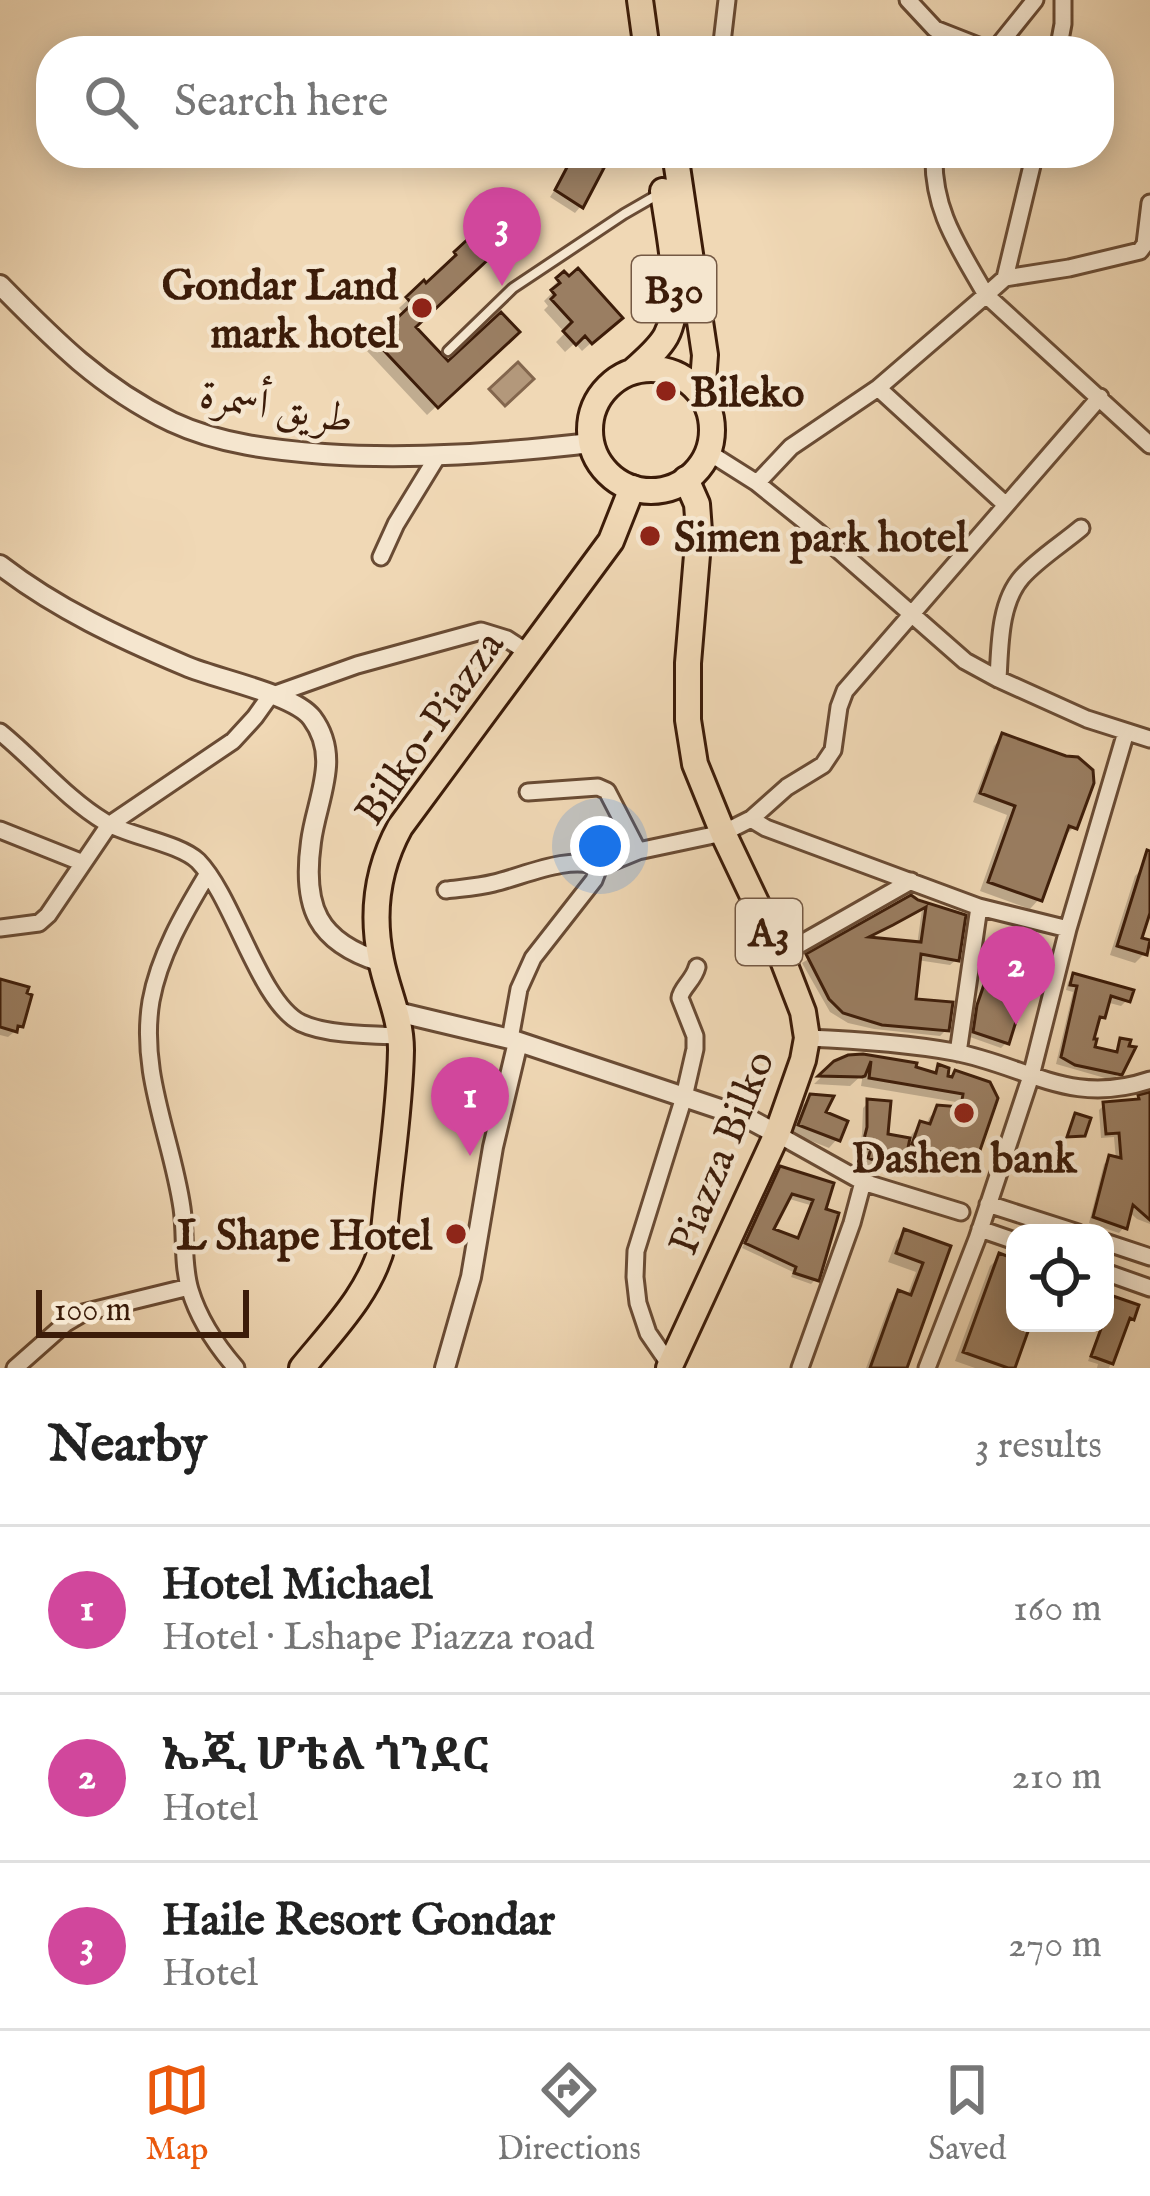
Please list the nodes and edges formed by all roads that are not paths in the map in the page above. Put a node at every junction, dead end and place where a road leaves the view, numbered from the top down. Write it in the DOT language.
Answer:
graph roads {
  1 [pos="640,0"];
  2 [pos="656,0"];
  3 [pos="727,0"];
  4 [pos="908,0"];
  5 [pos="1035,0"];
  6 [pos="1064,0"];
  7 [pos="935,28"];
  8 [pos="645,36"];
  9 [pos="661,36"];
  10 [pos="723,36"];
  11 [pos="936,36"];
  12 [pos="955,36"];
  13 [pos="1005,36"];
  14 [pos="1061,36"];
  15 [pos="664,168"];
  16 [pos="673,168"];
  17 [pos="935,168"];
  18 [pos="1031,168"];
  19 [pos="671,191"];
  20 [pos="1150,202"];
  21 [pos="1147,245"];
  22 [pos="1005,278"];
  23 [pos="0,285"];
  24 [pos="986,296"];
  25 [pos="448,351"];
  26 [pos="633,371"];
  27 [pos="878,388"];
  28 [pos="702,396"];
  29 [pos="1100,397"];
  30 [pos="591,442"];
  31 [pos="1150,445"];
  32 [pos="708,452"];
  33 [pos="437,458"];
  34 [pos="686,479"];
  35 [pos="757,483"];
  36 [pos="632,488"];
  37 [pos="1006,505"];
  38 [pos="1081,528"];
  39 [pos="381,557"];
  40 [pos="0,565"];
  41 [pos="911,613"];
  42 [pos="527,652"];
  43 [pos="998,679"];
  44 [pos="270,696"];
  45 [pos="0,732"];
  46 [pos="1126,732"];
  47 [pos="1150,739"];
  48 [pos="528,792"];
  49 [pos="752,819"];
  50 [pos="110,825"];
  51 [pos="0,830"];
  52 [pos="723,833"];
  53 [pos="638,851"];
  54 [pos="83,863"];
  55 [pos="599,867"];
  56 [pos="207,875"];
  57 [pos="911,881"];
  58 [pos="446,890"];
  59 [pos="979,907"];
  60 [pos="0,928"];
  61 [pos="1068,928"];
  62 [pos="781,956"];
  63 [pos="381,962"];
  64 [pos="697,967"];
  65 [pos="399,1024"];
  66 [pos="807,1038"];
  67 [pos="514,1041"];
  68 [pos="958,1052"];
  69 [pos="1030,1076"];
  70 [pos="1150,1080"];
  71 [pos="684,1096"];
  72 [pos="777,1134"];
  73 [pos="863,1183"];
  74 [pos="988,1204"];
  75 [pos="961,1212"];
  76 [pos="1050,1224"];
  77 [pos="980,1228"];
  78 [pos="1006,1238"];
  79 [pos="1114,1245"];
  80 [pos="1150,1257"];
  81 [pos="1114,1275"];
  82 [pos="189,1287"];
  83 [pos="1150,1288"];
  84 [pos="8,1367"];
  85 [pos="236,1368"];
  86 [pos="302,1368"];
  87 [pos="445,1368"];
  88 [pos="670,1368"];
  89 [pos="800,1368"];
  90 [pos="927,1368"];
  1 -- 8 [label="main road"];
  2 -- 9 [label="main road"];
  3 -- 10 [label="street"];
  4 -- 7 [label="street"];
  5 -- 13 [label="street"];
  6 -- 14 [label="street"];
  7 -- 11 [label="street"];
  7 -- 12 [label="street"];
  15 -- 19 [label="main road, B30"];
  16 -- 19 [label="main road, B30"];
  17 -- 24 [label="street"];
  18 -- 22 [label="street"];
  19 -- 25 [label="lane"];
  19 -- 26 [label="main road, B30"];
  19 -- 28 [label="main road, B30"];
  20 -- 21 [label="street"];
  21 -- 22 [label="street"];
  22 -- 24 [label="street"];
  23 -- 33 [label="street, طريق أسمرة"];
  24 -- 27 [label="street"];
  24 -- 29 [label="street"];
  26 -- 28 [label="main road"];
  26 -- 30 [label="main road"];
  27 -- 35 [label="street"];
  27 -- 37 [label="street"];
  28 -- 32 [label="main road"];
  29 -- 31 [label="street"];
  29 -- 37 [label="street"];
  30 -- 33 [label="street, طريق أسمرة"];
  30 -- 36 [label="main road"];
  32 -- 34 [label="main road"];
  32 -- 35 [label="street"];
  33 -- 39 [label="street"];
  34 -- 36 [label="main road"];
  34 -- 52 [label="main road, Piazza Bilko / A3"];
  35 -- 41 [label="street"];
  36 -- 42 [label="main road, Bilko-Piazza"];
  37 -- 41 [label="street"];
  38 -- 43 [label="street"];
  40 -- 44 [label="street"];
  41 -- 43 [label="street"];
  41 -- 49 [label="street"];
  42 -- 44 [label="street"];
  42 -- 63 [label="main road, Bilko-Piazza"];
  43 -- 46 [label="street"];
  44 -- 50 [label="street"];
  44 -- 63 [label="street"];
  45 -- 50 [label="street"];
  46 -- 47 [label="street"];
  46 -- 61 [label="street"];
  48 -- 53 [label="street"];
  49 -- 52 [label="street"];
  49 -- 57 [label="street"];
  50 -- 54 [label="street"];
  50 -- 56 [label="street"];
  51 -- 54 [label="street"];
  52 -- 53 [label="street"];
  52 -- 62 [label="main road, Piazza Bilko / A3"];
  53 -- 55 [label="street"];
  54 -- 60 [label="street"];
  55 -- 58 [label="street"];
  55 -- 67 [label="street"];
  56 -- 65 [label="street"];
  56 -- 82 [label="street"];
  57 -- 59 [label="street"];
  57 -- 62 [label="street"];
  59 -- 61 [label="street"];
  59 -- 68 [label="street"];
  61 -- 69 [label="street"];
  62 -- 66 [label="main road, Piazza Bilko / A3"];
  63 -- 65 [label="main road, Bilko-Piazza"];
  64 -- 71 [label="street"];
  65 -- 67 [label="street"];
  65 -- 86 [label="main road, Bilko-Piazza"];
  66 -- 68 [label="street"];
  66 -- 72 [label="main road, Piazza Bilko"];
  67 -- 71 [label="street"];
  67 -- 87 [label="street"];
  68 -- 69 [label="street"];
  69 -- 70 [label="street"];
  69 -- 74 [label="street"];
  71 -- 72 [label="street"];
  71 -- 88 [label="street"];
  72 -- 73 [label="street"];
  72 -- 88 [label="main road, Piazza Bilko"];
  73 -- 75 [label="street"];
  73 -- 89 [label="street"];
  74 -- 76 [label="street"];
  74 -- 77 [label="street"];
  77 -- 78 [label="street"];
  77 -- 90 [label="street"];
  79 -- 80 [label="street"];
  81 -- 83 [label="street"];
  82 -- 84 [label="street"];
  82 -- 85 [label="street"];
}
